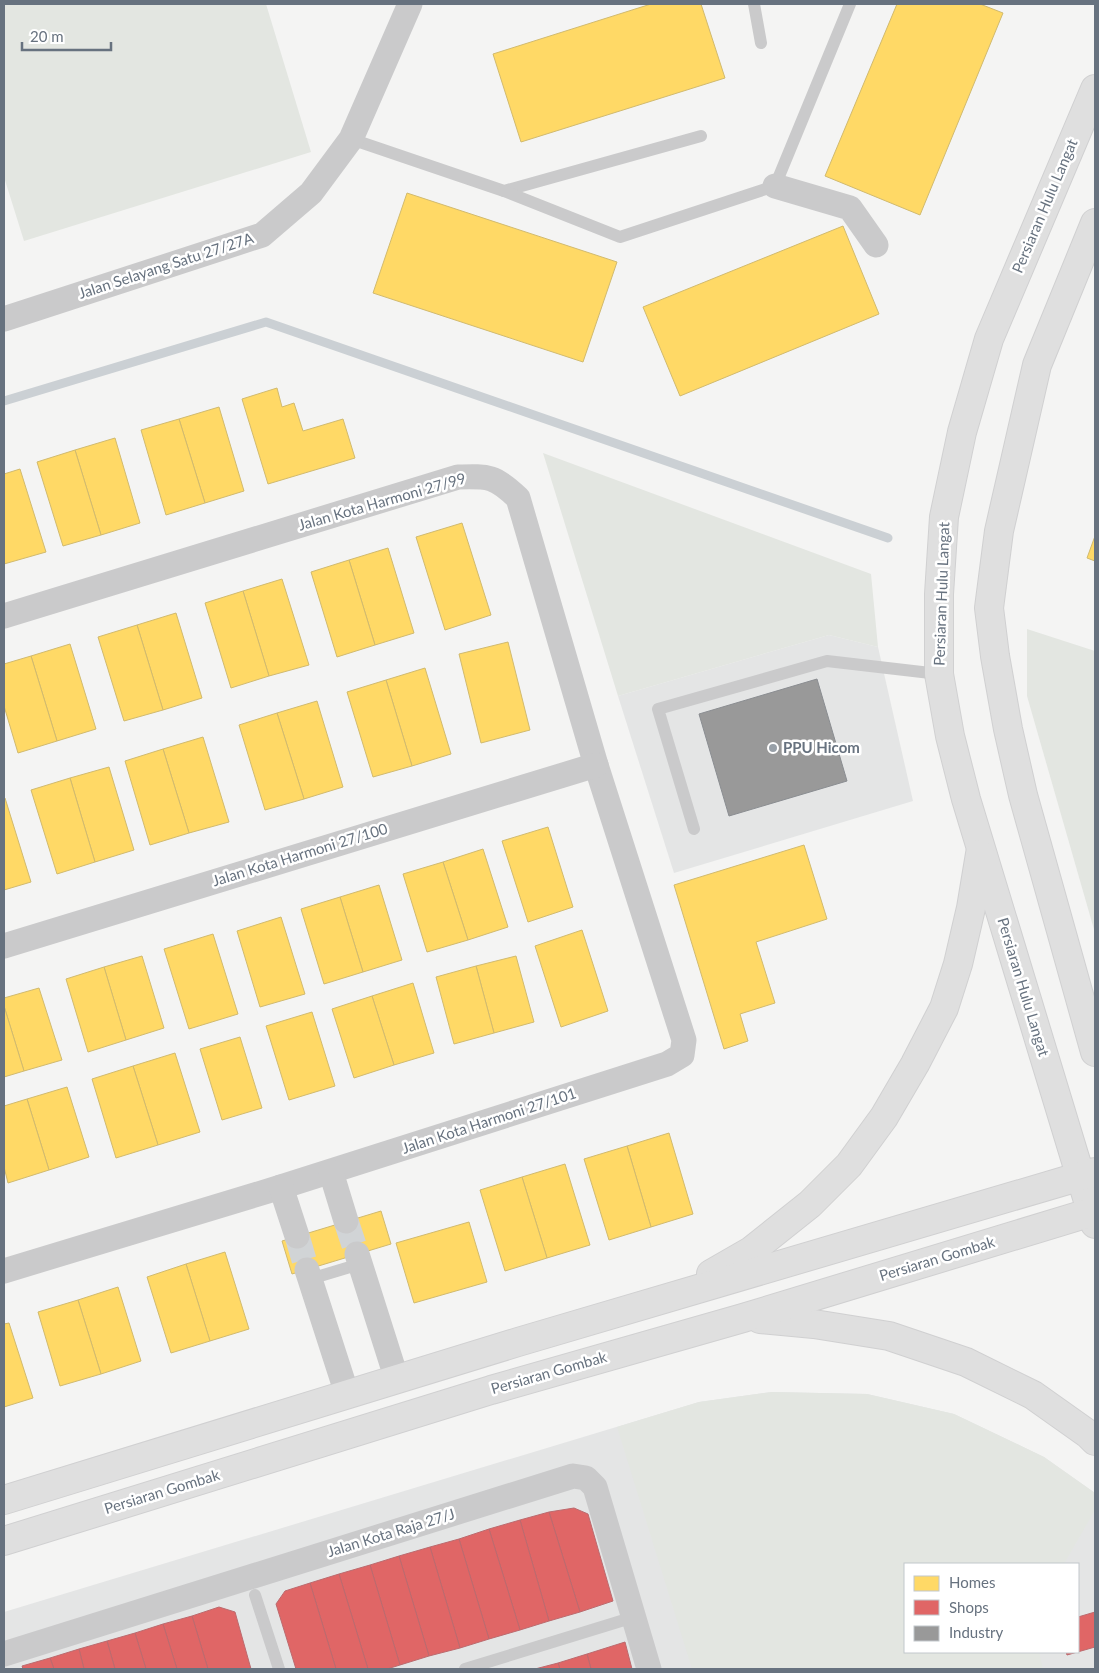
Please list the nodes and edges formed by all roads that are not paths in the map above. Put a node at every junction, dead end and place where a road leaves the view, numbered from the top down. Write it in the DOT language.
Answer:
graph roads {
  1 [pos="410,4"];
  2 [pos="754,4"];
  3 [pos="850,4"];
  4 [pos="761,43"];
  5 [pos="1095,89"];
  6 [pos="701,136"];
  7 [pos="351,139"];
  8 [pos="775,186"];
  9 [pos="504,191"];
  10 [pos="1095,223"];
  11 [pos="876,244"];
  12 [pos="4,319"];
  13 [pos="4,616"];
  14 [pos="939,674"];
  15 [pos="596,765"];
  16 [pos="694,829"];
  17 [pos="980,848"];
  18 [pos="4,946"];
  19 [pos="1095,1052"];
  20 [pos="331,1172"];
  21 [pos="1088,1174"];
  22 [pos="281,1187"];
  23 [pos="1094,1216"];
  24 [pos="346,1221"];
  25 [pos="297,1236"];
  26 [pos="358,1259"];
  27 [pos="4,1271"];
  28 [pos="308,1274"];
  29 [pos="670,1297"];
  30 [pos="743,1318"];
  31 [pos="397,1380"];
  32 [pos="347,1394"];
  33 [pos="1095,1441"];
  34 [pos="4,1500"];
  35 [pos="4,1541"];
  36 [pos="255,1595"];
  37 [pos="634,1616"];
  38 [pos="4,1654"];
  39 [pos="279,1669"];
  40 [pos="465,1669"];
  41 [pos="649,1669"];
  1 -- 7 [label="street, Jalan Selayang Satu 27/27A"];
  2 -- 4 [label="lane"];
  3 -- 8 [label="lane"];
  5 -- 14 [label="main road, Persiaran Hulu Langat"];
  6 -- 9 [label="lane"];
  7 -- 9 [label="lane"];
  7 -- 12 [label="street, Jalan Selayang Satu 27/27A"];
  8 -- 9 [label="lane"];
  8 -- 11 [label="street"];
  10 -- 19 [label="main road"];
  13 -- 15 [label="street, Jalan Kota Harmoni 27/99"];
  14 -- 16 [label="lane"];
  14 -- 17 [label="main road, Persiaran Hulu Langat"];
  15 -- 18 [label="street, Jalan Kota Harmoni 27/100"];
  15 -- 20 [label="street, Jalan Kota Harmoni 27/101"];
  17 -- 21 [label="main road, Persiaran Hulu Langat"];
  17 -- 29 [label="main road"];
  20 -- 22 [label="street, Jalan Kota Harmoni 27/101"];
  20 -- 24 [label="street"];
  21 -- 23 [label="main road, Persiaran Hulu Langat"];
  21 -- 29 [label="main road"];
  22 -- 25 [label="street"];
  22 -- 27 [label="street, Jalan Kota Harmoni 27/101"];
  23 -- 30 [label="main road, Persiaran Gombak"];
  26 -- 28 [label="lane"];
  26 -- 31 [label="street"];
  28 -- 32 [label="street"];
  29 -- 31 [label="main road"];
  30 -- 33 [label="main road"];
  30 -- 35 [label="main road, Persiaran Gombak"];
  31 -- 32 [label="main road"];
  32 -- 34 [label="main road"];
  36 -- 39 [label="lane"];
  37 -- 38 [label="street, Jalan Kota Raja 27/J"];
  37 -- 40 [label="lane"];
  37 -- 41 [label="street, Jalan Kota Raja 27/J"];
}
